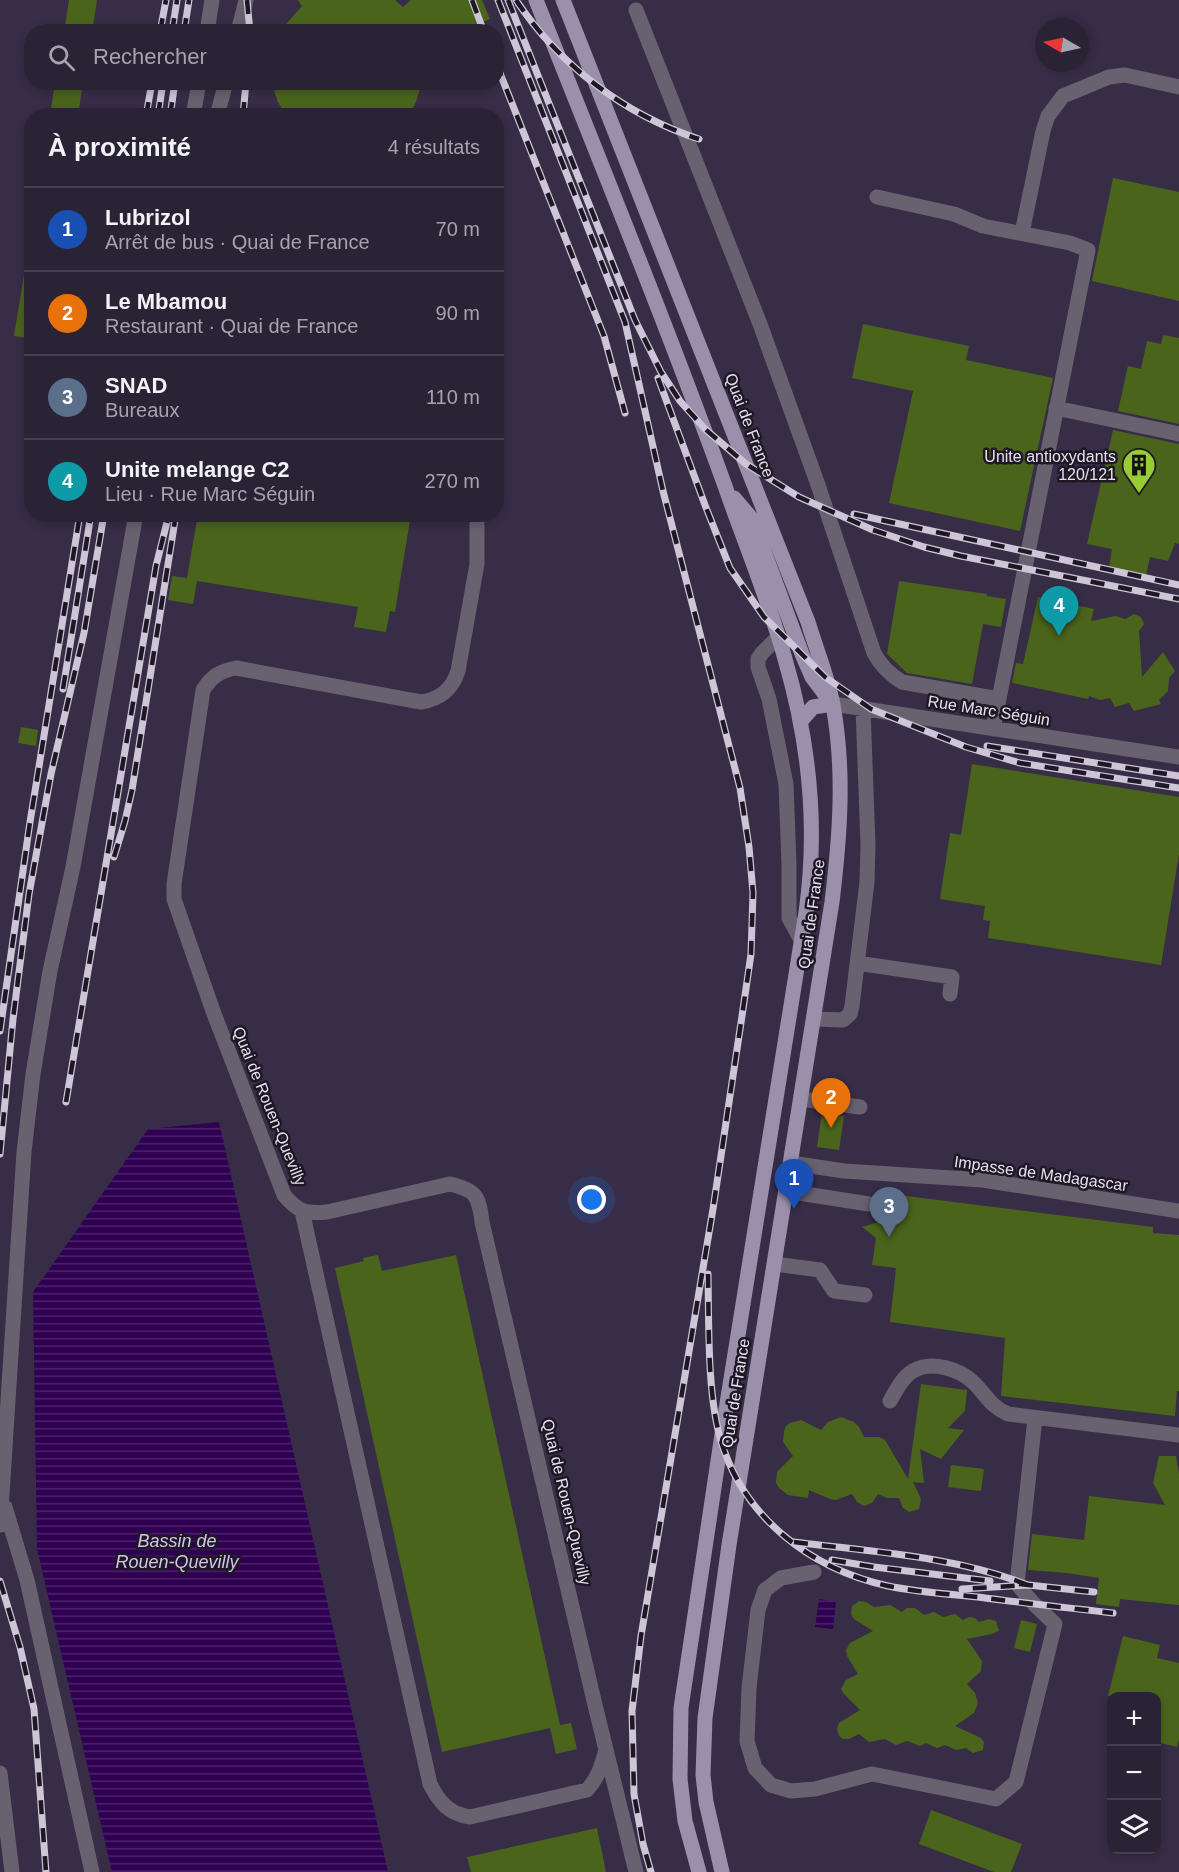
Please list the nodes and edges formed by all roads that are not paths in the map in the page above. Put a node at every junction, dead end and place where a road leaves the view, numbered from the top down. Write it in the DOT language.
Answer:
graph roads {
  1 [pos="212,0"];
  2 [pos="246,0"];
  3 [pos="536,0"];
  4 [pos="563,0"];
  5 [pos="636,10"];
  6 [pos="208,24"];
  7 [pos="240,24"];
  8 [pos="1179,87"];
  9 [pos="198,90"];
  10 [pos="224,90"];
  11 [pos="195,108"];
  12 [pos="220,108"];
  13 [pos="877,197"];
  14 [pos="1022,233"];
  15 [pos="1056,408"];
  16 [pos="1179,434"];
  17 [pos="725,487"];
  18 [pos="135,522"];
  19 [pos="477,522"];
  20 [pos="778,637"];
  21 [pos="999,699"];
  22 [pos="833,704"];
  23 [pos="863,708"];
  24 [pos="800,722"];
  25 [pos="993,729"];
  26 [pos="1179,757"];
  27 [pos="802,942"];
  28 [pos="857,963"];
  29 [pos="950,994"];
  30 [pos="814,1019"];
  31 [pos="801,1099"];
  32 [pos="860,1107"];
  33 [pos="791,1163"];
  34 [pos="786,1191"];
  35 [pos="869,1204"];
  36 [pos="302,1211"];
  37 [pos="1179,1211"];
  38 [pos="775,1263"];
  39 [pos="865,1295"];
  40 [pos="890,1401"];
  41 [pos="1035,1418"];
  42 [pos="1179,1435"];
  43 [pos="2,1498"];
  44 [pos="0,1525"];
  45 [pos="814,1572"];
  46 [pos="606,1750"];
  47 [pos="0,1773"];
  48 [pos="12,1872"];
  49 [pos="92,1872"];
  50 [pos="636,1872"];
  51 [pos="699,1872"];
  52 [pos="722,1872"];
  1 -- 6 [label="street"];
  2 -- 7 [label="street"];
  3 -- 17 [label="main road, Quai de France"];
  4 -- 22 [label="main road, Quai de France"];
  5 -- 21 [label="street"];
  8 -- 14 [label="street"];
  9 -- 11 [label="street"];
  10 -- 12 [label="street"];
  13 -- 14 [label="street"];
  14 -- 15 [label="street"];
  15 -- 16 [label="street"];
  15 -- 21 [label="street"];
  17 -- 20 [label="main road, Quai de France"];
  17 -- 22 [label="main road"];
  18 -- 43 [label="street"];
  19 -- 36 [label="street, Quai de Rouen-Quevilly"];
  20 -- 24 [label="main road, Quai de France"];
  20 -- 27 [label="street"];
  21 -- 25 [label="street"];
  22 -- 23 [label="street, Rue Marc Séguin"];
  22 -- 24 [label="main road, Rue Marc Séguin"];
  22 -- 30 [label="main road, Quai de France"];
  23 -- 25 [label="street, Rue Marc Séguin"];
  23 -- 28 [label="street"];
  24 -- 27 [label="main road, Quai de France"];
  25 -- 26 [label="street, Rue Marc Séguin"];
  27 -- 51 [label="main road, Quai de France"];
  28 -- 29 [label="street"];
  28 -- 30 [label="street"];
  30 -- 31 [label="main road, Quai de France"];
  31 -- 32 [label="street"];
  31 -- 33 [label="main road, Quai de France"];
  33 -- 34 [label="main road, Quai de France"];
  33 -- 37 [label="street, Impasse de Madagascar"];
  34 -- 35 [label="street"];
  34 -- 38 [label="main road, Quai de France"];
  36 -- 46 [label="street, Quai de Rouen-Quevilly"];
  36 -- 46 [label="street"];
  38 -- 39 [label="street"];
  38 -- 52 [label="main road, Quai de France"];
  40 -- 41 [label="street"];
  41 -- 42 [label="street"];
  41 -- 45 [label="street"];
  43 -- 44 [label="street"];
  43 -- 49 [label="street"];
  46 -- 50 [label="street, Quai de Rouen-Quevilly"];
  47 -- 48 [label="street"];
}
